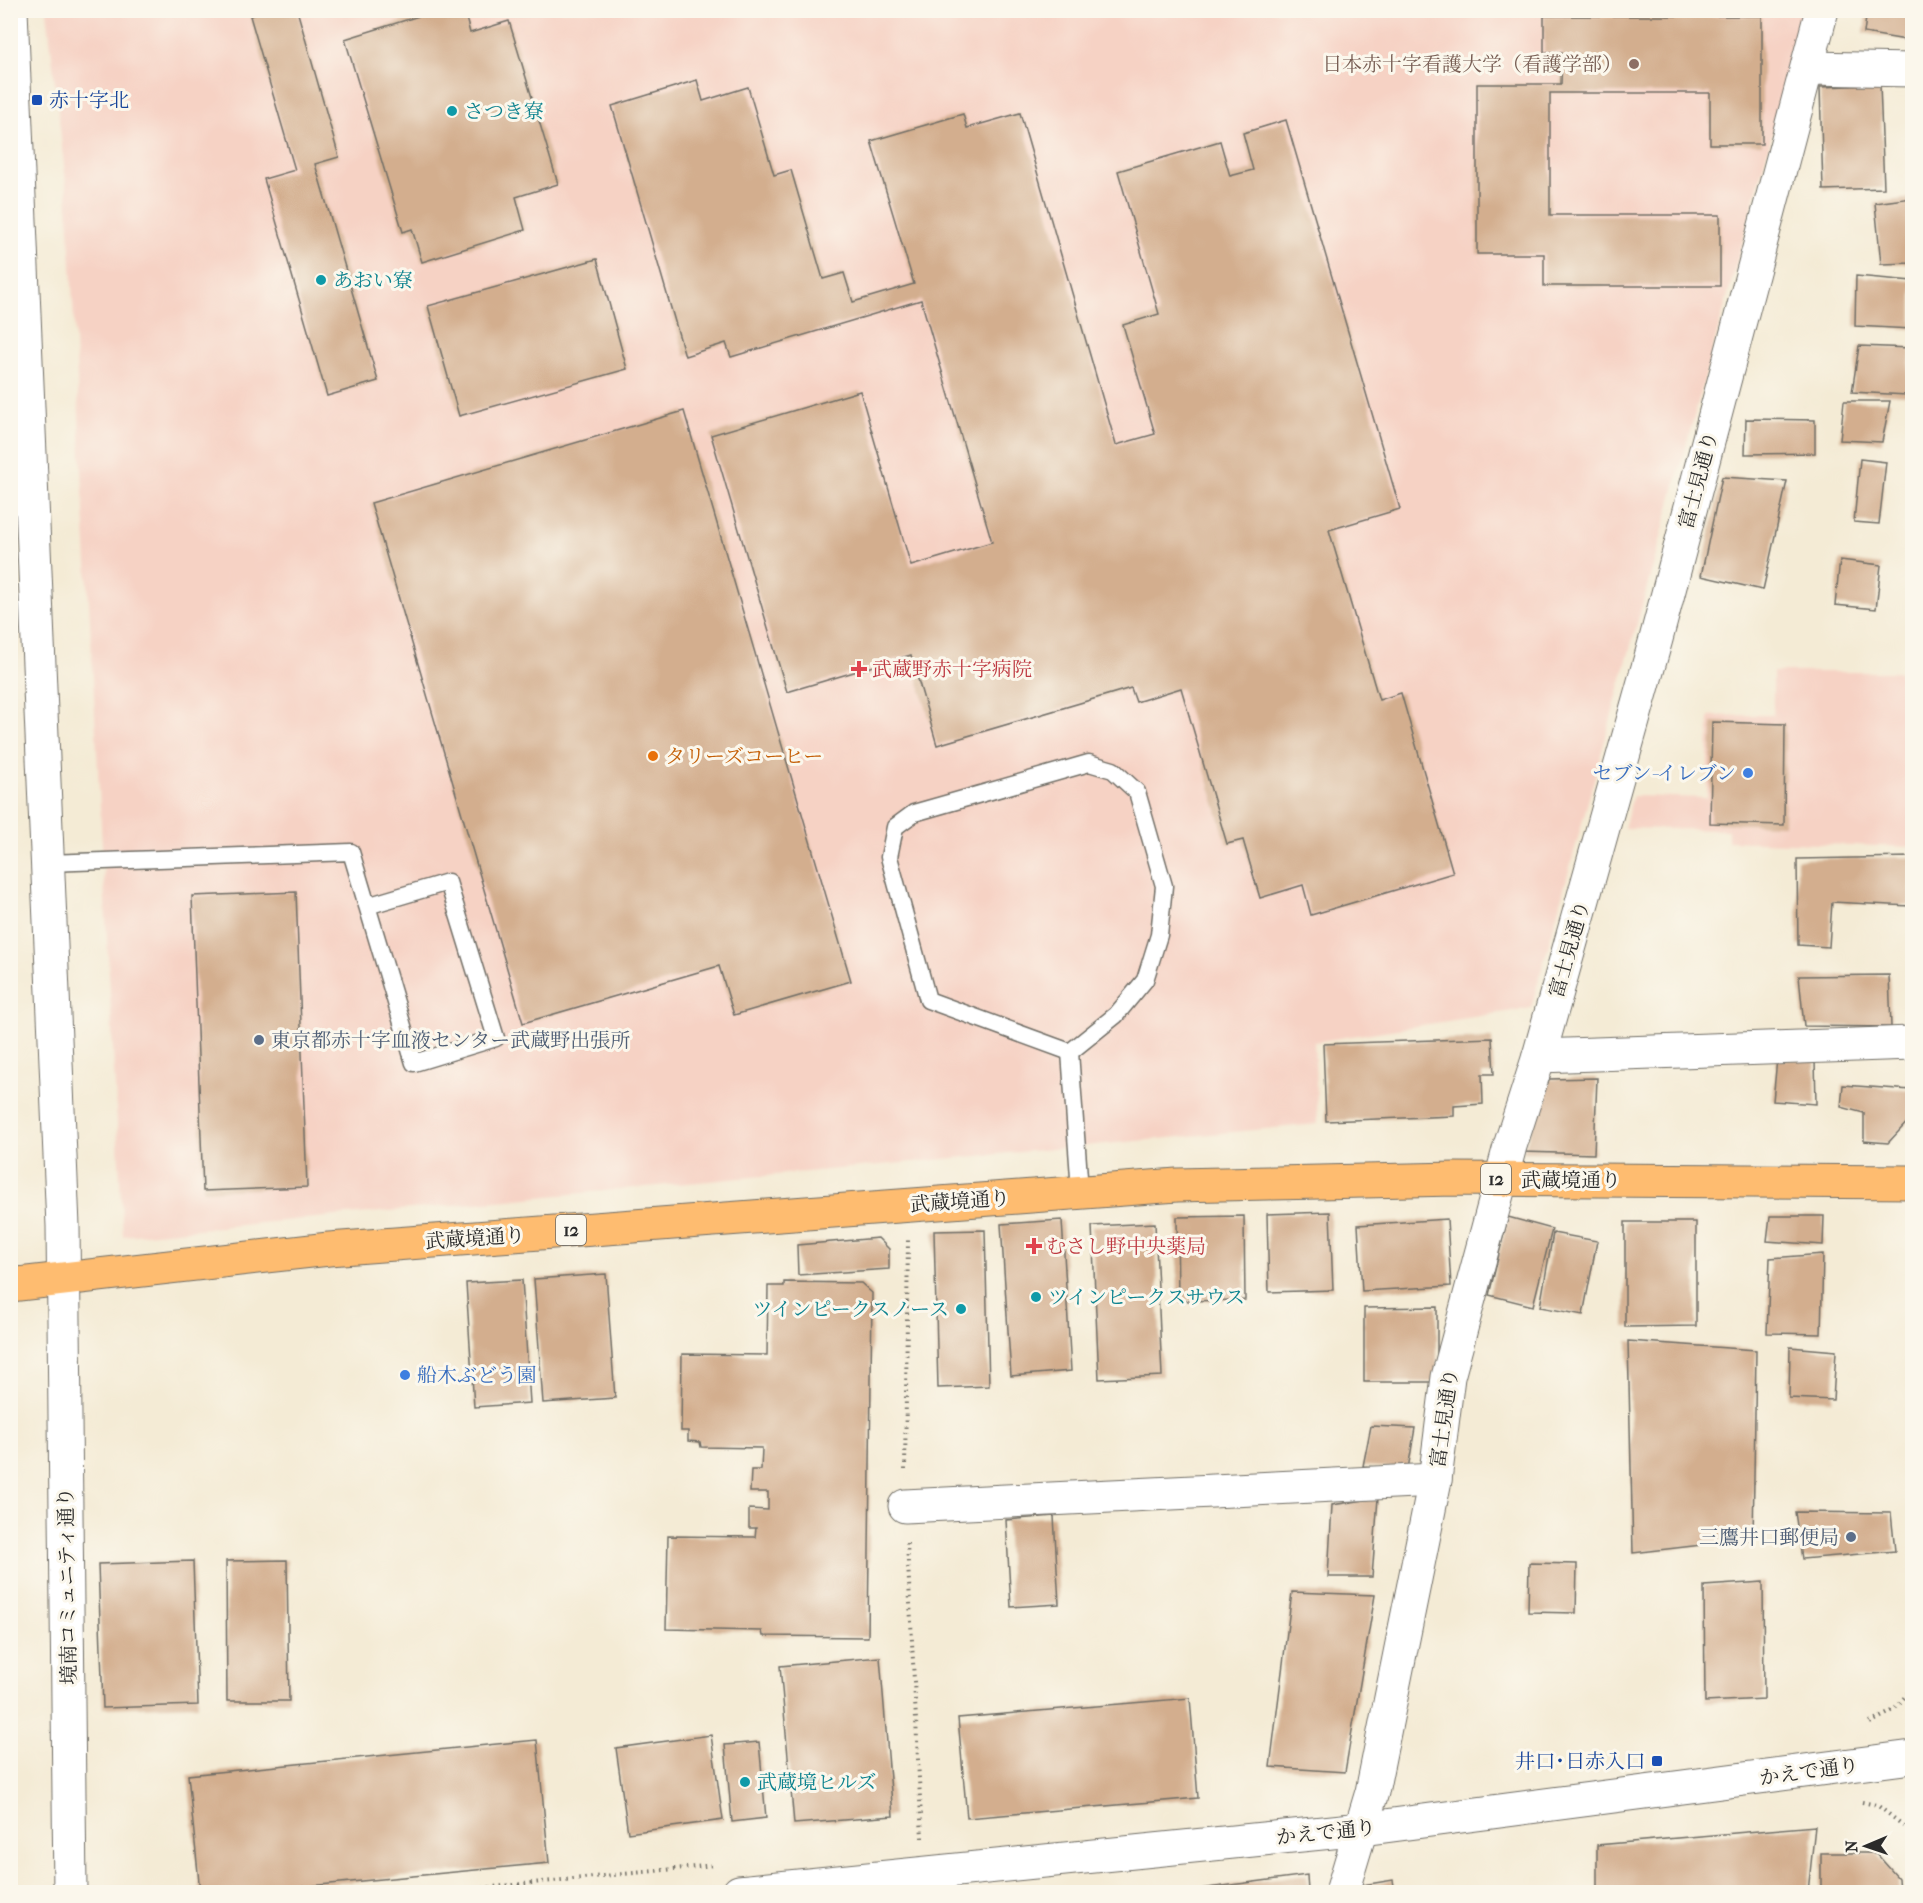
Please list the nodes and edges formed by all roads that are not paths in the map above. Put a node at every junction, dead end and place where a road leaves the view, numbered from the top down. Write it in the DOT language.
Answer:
graph roads {
  1 [pos="11,10"];
  2 [pos="1822,10"];
  3 [pos="1809,68"];
  4 [pos="1912,70"];
  5 [pos="48,864"];
  6 [pos="367,906"];
  7 [pos="1912,1043"];
  8 [pos="1070,1052"];
  9 [pos="1539,1056"];
  10 [pos="1501,1179"];
  11 [pos="1912,1182"];
  12 [pos="1080,1191"];
  13 [pos="63,1280"];
  14 [pos="10,1285"];
  15 [pos="1435,1480"];
  16 [pos="905,1506"];
  17 [pos="1912,1757"];
  18 [pos="1362,1829"];
  19 [pos="70,1893"];
  20 [pos="739,1893"];
  21 [pos="1342,1893"];
  1 -- 5 [label="street, 境南コミュニティ通り"];
  2 -- 3 [label="street, 富士見通り"];
  3 -- 4 [label="street"];
  3 -- 9 [label="street, 富士見通り"];
  5 -- 6 [label="lane"];
  5 -- 13 [label="street, 境南コミュニティ通り"];
  6 -- 6 [label="lane"];
  7 -- 9 [label="street"];
  8 -- 8 [label="lane"];
  8 -- 12 [label="lane"];
  9 -- 10 [label="street, 富士見通り"];
  10 -- 11 [label="main road, 武蔵境通り / 12"];
  10 -- 12 [label="main road, 武蔵境通り / 12"];
  10 -- 15 [label="street, 富士見通り"];
  12 -- 13 [label="main road, 武蔵境通り / 12"];
  13 -- 14 [label="main road, 武蔵境通り / 12"];
  13 -- 19 [label="street, 境南コミュニティ通り"];
  15 -- 16 [label="street"];
  15 -- 18 [label="street, 富士見通り"];
  17 -- 18 [label="street, かえで通り"];
  18 -- 20 [label="street, かえで通り"];
  18 -- 21 [label="street, 富士見通り"];
}
